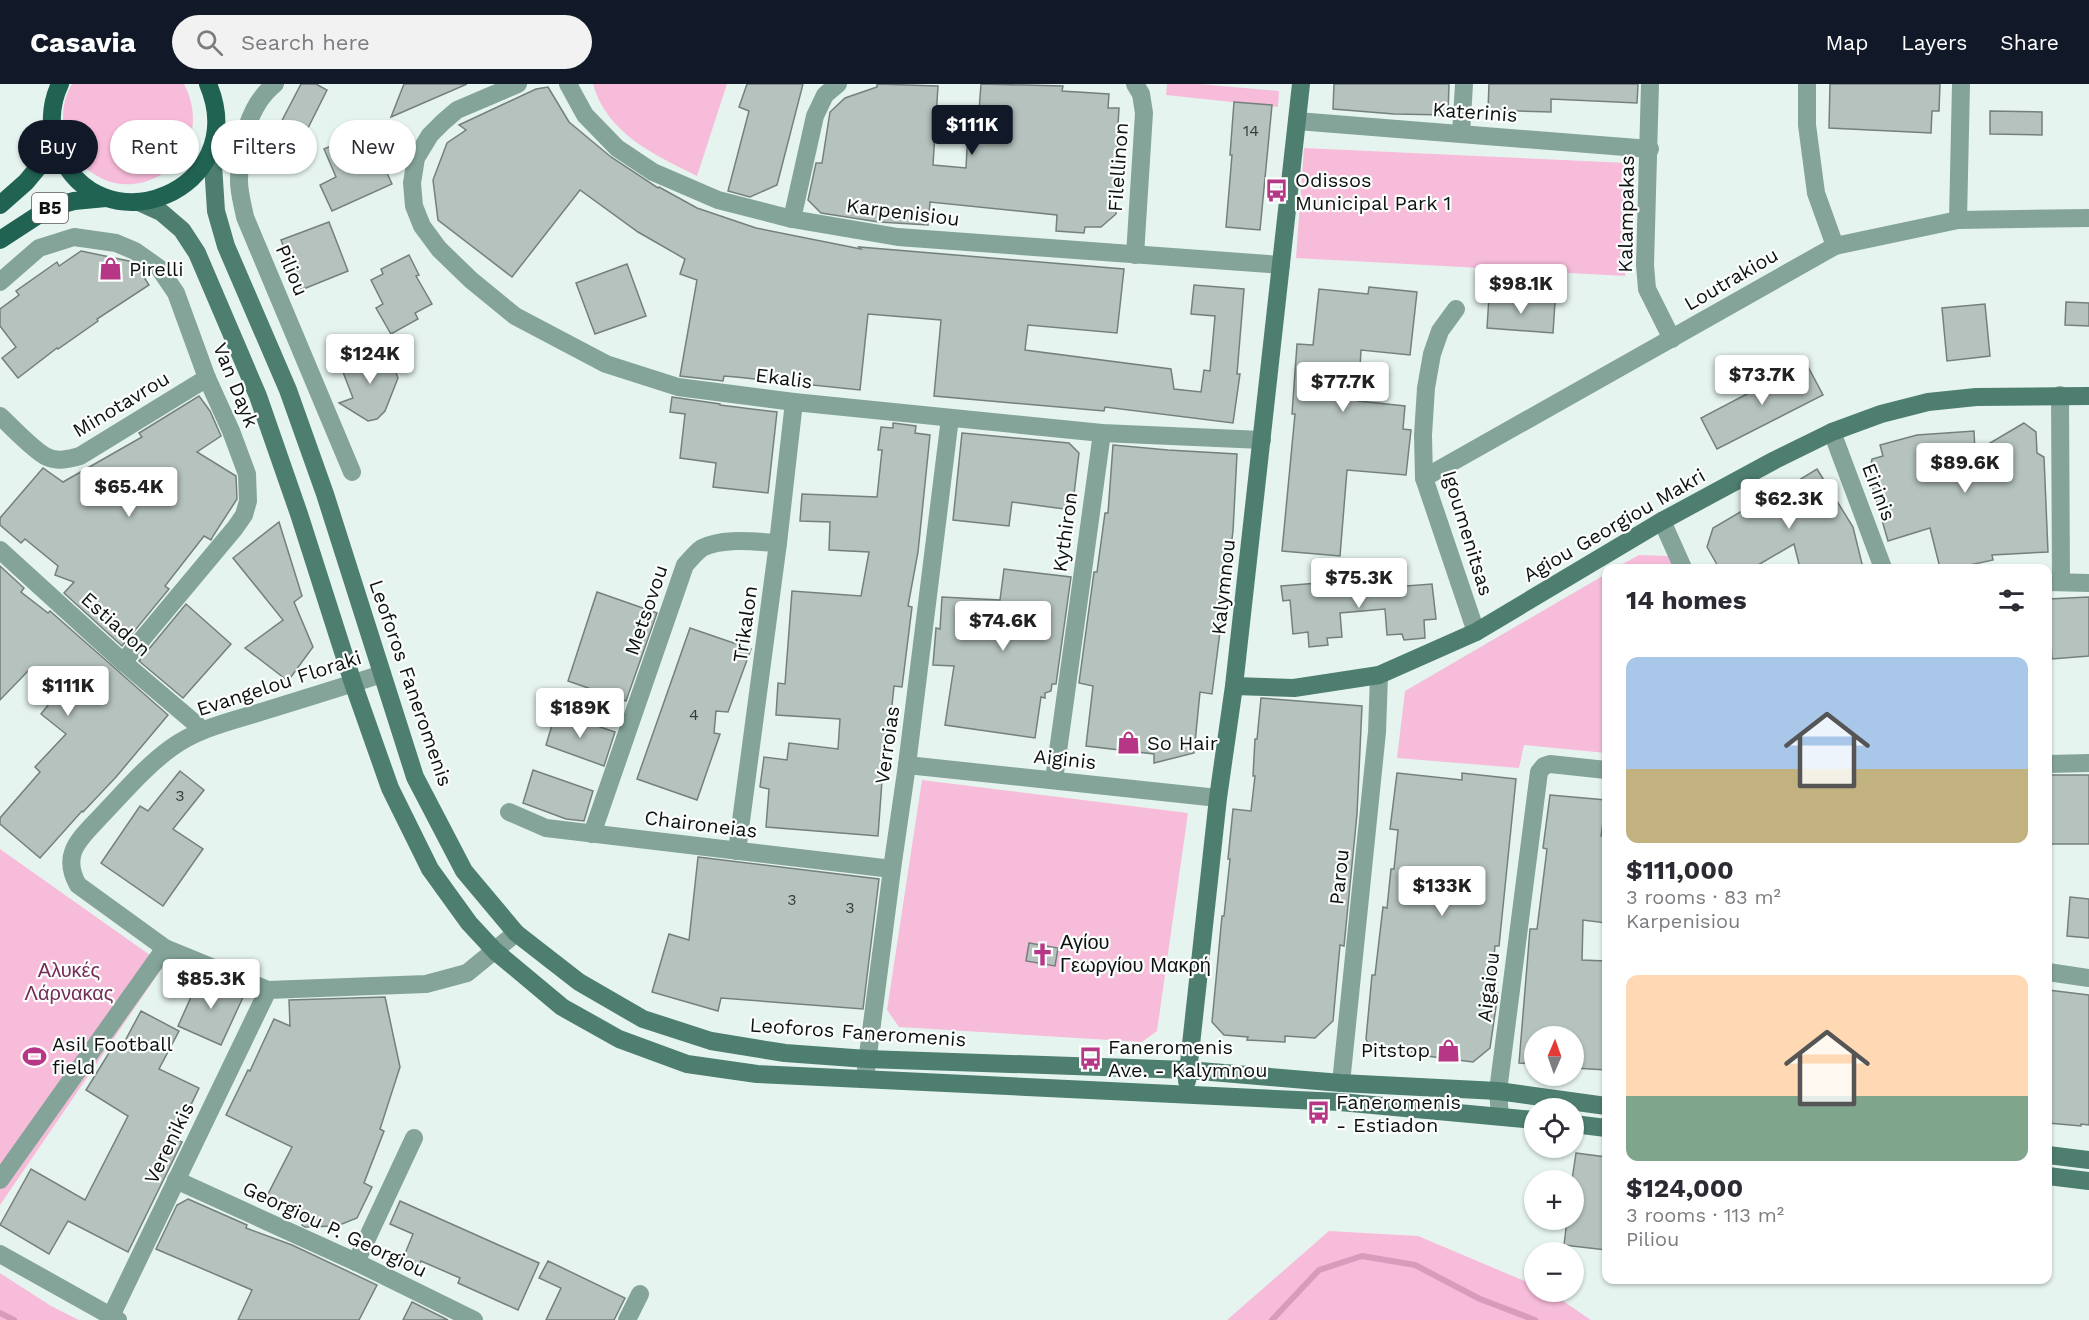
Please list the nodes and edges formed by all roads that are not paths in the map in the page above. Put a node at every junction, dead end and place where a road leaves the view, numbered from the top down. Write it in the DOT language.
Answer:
graph roads {
  1 [pos="208,84"];
  2 [pos="224,84"];
  3 [pos="275,84"];
  4 [pos="518,84"];
  5 [pos="568,84"];
  6 [pos="838,84"];
  7 [pos="1135,84"];
  8 [pos="1301,84"];
  9 [pos="1464,84"];
  10 [pos="1650,84"];
  11 [pos="1808,84"];
  12 [pos="1961,84"];
  13 [pos="59,85"];
  14 [pos="217,116"];
  15 [pos="52,120"];
  16 [pos="217,120"];
  17 [pos="1297,121"];
  18 [pos="1461,134"];
  19 [pos="1650,149"];
  20 [pos="211,151"];
  21 [pos="33,174"];
  22 [pos="72,174"];
  23 [pos="213,174"];
  24 [pos="107,198"];
  25 [pos="139,202"];
  26 [pos="0,205"];
  27 [pos="2089,218"];
  28 [pos="792,219"];
  29 [pos="1958,220"];
  30 [pos="0,240"];
  31 [pos="1835,246"];
  32 [pos="1135,255"];
  33 [pos="1281,265"];
  34 [pos="0,282"];
  35 [pos="1456,309"];
  36 [pos="1672,339"];
  37 [pos="207,378"];
  38 [pos="2060,395"];
  39 [pos="2089,396"];
  40 [pos="794,402"];
  41 [pos="0,416"];
  42 [pos="950,418"];
  43 [pos="1832,432"];
  44 [pos="1102,433"];
  45 [pos="1262,440"];
  46 [pos="352,472"];
  47 [pos="1425,478"];
  48 [pos="1662,521"];
  49 [pos="778,543"];
  50 [pos="0,550"];
  51 [pos="1681,564"];
  52 [pos="1882,564"];
  53 [pos="2054,581"];
  54 [pos="2089,583"];
  55 [pos="1476,632"];
  56 [pos="123,663"];
  57 [pos="382,674"];
  58 [pos="1379,675"];
  59 [pos="353,683"];
  60 [pos="1234,686"];
  61 [pos="203,730"];
  62 [pos="2089,763"];
  63 [pos="2052,764"];
  64 [pos="907,765"];
  65 [pos="1602,770"];
  66 [pos="1054,780"];
  67 [pos="1218,798"];
  68 [pos="508,812"];
  69 [pos="592,834"];
  70 [pos="737,851"];
  71 [pos="892,868"];
  72 [pos="516,933"];
  73 [pos="165,948"];
  74 [pos="495,951"];
  75 [pos="2052,973"];
  76 [pos="2089,978"];
  77 [pos="268,990"];
  78 [pos="867,1059"];
  79 [pos="1188,1070"];
  80 [pos="865,1078"];
  81 [pos="1341,1083"];
  82 [pos="1498,1091"];
  83 [pos="1185,1095"];
  84 [pos="1602,1105"];
  85 [pos="1500,1116"];
  86 [pos="1524,1119"];
  87 [pos="1584,1125"];
  88 [pos="1602,1128"];
  89 [pos="414,1138"];
  90 [pos="2052,1155"];
  91 [pos="2089,1160"];
  92 [pos="2052,1176"];
  93 [pos="0,1180"];
  94 [pos="176,1180"];
  95 [pos="2089,1181"];
  96 [pos="0,1254"];
  97 [pos="356,1262"];
  98 [pos="640,1294"];
  99 [pos="115,1318"];
  100 [pos="474,1320"];
  101 [pos="627,1320"];
  1 -- 14 [label="main road, B5"];
  2 -- 14 [label="main road, B5"];
  3 -- 46 [label="street, Piliou"];
  4 -- 40 [label="street, Ekalis"];
  5 -- 28 [label="street, Karpenisiou"];
  6 -- 28 [label="street"];
  7 -- 32 [label="street, Filellinon"];
  8 -- 17 [label="main road, Kalymnou"];
  9 -- 18 [label="street"];
  10 -- 19 [label="street, Kalampakas"];
  11 -- 31 [label="street"];
  12 -- 29 [label="street"];
  13 -- 15 [label="main road, B5"];
  14 -- 16 [label="main road, B5"];
  17 -- 18 [label="street, Katerinis"];
  17 -- 33 [label="main road, Kalymnou"];
  18 -- 19 [label="street, Katerinis"];
  19 -- 36 [label="street, Kalampakas"];
  20 -- 25 [label="main road, B5"];
  21 -- 26 [label="main road, B5"];
  22 -- 24 [label="main road, B5"];
  23 -- 57 [label="main road, Leoforos Faneromenis"];
  24 -- 25 [label="main road, B5"];
  24 -- 30 [label="main road, B5"];
  25 -- 59 [label="main road"];
  27 -- 29 [label="street, Loutrakiou"];
  28 -- 32 [label="street, Karpenisiou"];
  29 -- 31 [label="street, Loutrakiou"];
  31 -- 36 [label="street, Loutrakiou"];
  32 -- 33 [label="street, Karpenisiou"];
  33 -- 45 [label="main road, Kalymnou"];
  34 -- 37 [label="street, Van Dayk"];
  35 -- 47 [label="street, Igoumenitsas"];
  36 -- 47 [label="street, Loutrakiou"];
  37 -- 41 [label="street, Minotavrou"];
  37 -- 56 [label="street, Van Dayk"];
  38 -- 39 [label="main road, Agiou Georgiou Makri"];
  38 -- 43 [label="main road, Agiou Georgiou Makri"];
  38 -- 53 [label="street"];
  40 -- 42 [label="street, Ekalis"];
  40 -- 49 [label="street, Trikalon"];
  42 -- 44 [label="street, Ekalis"];
  42 -- 64 [label="street, Verroias"];
  43 -- 48 [label="main road, Agiou Georgiou Makri"];
  43 -- 52 [label="street, Eirinis"];
  44 -- 45 [label="street, Ekalis"];
  44 -- 66 [label="street, Kythiron"];
  45 -- 60 [label="main road, Kalymnou"];
  47 -- 55 [label="street, Igoumenitsas"];
  48 -- 51 [label="street"];
  48 -- 55 [label="main road, Agiou Georgiou Makri"];
  49 -- 69 [label="street, Metsovou"];
  49 -- 70 [label="street, Trikalon"];
  50 -- 56 [label="street, Estiadon"];
  53 -- 54 [label="street"];
  55 -- 58 [label="main road, Agiou Georgiou Makri"];
  56 -- 61 [label="street, Estiadon"];
  57 -- 59 [label="street, Evangelou Floraki"];
  57 -- 72 [label="main road, Leoforos Faneromenis"];
  58 -- 60 [label="main road, Agiou Georgiou Makri"];
  58 -- 81 [label="street, Parou"];
  59 -- 61 [label="street, Evangelou Floraki"];
  59 -- 74 [label="main road"];
  60 -- 67 [label="main road, Kalymnou"];
  61 -- 73 [label="street, Evangelou Floraki"];
  62 -- 63 [label="street"];
  64 -- 66 [label="street, Aiginis"];
  64 -- 71 [label="street, Verroias"];
  65 -- 82 [label="street, Aigaiou"];
  66 -- 67 [label="street, Aiginis"];
  67 -- 79 [label="main road, Kalymnou"];
  68 -- 69 [label="street, Chaironeias"];
  69 -- 70 [label="street, Chaironeias"];
  70 -- 71 [label="street, Chaironeias"];
  71 -- 78 [label="street, Verroias"];
  72 -- 74 [label="street, Evangelou Floraki"];
  72 -- 78 [label="main road, Leoforos Faneromenis"];
  73 -- 77 [label="street, Evangelou Floraki"];
  73 -- 93 [label="street"];
  74 -- 77 [label="street, Evangelou Floraki"];
  74 -- 80 [label="main road"];
  75 -- 76 [label="street"];
  77 -- 94 [label="street, Verenikis"];
  78 -- 79 [label="main road, Leoforos Faneromenis"];
  78 -- 80 [label="street, Verroias"];
  79 -- 81 [label="main road, Leoforos Faneromenis"];
  79 -- 83 [label="main road, Kalymnou"];
  80 -- 83 [label="main road"];
  81 -- 82 [label="main road, Leoforos Faneromenis"];
  82 -- 84 [label="main road, Leoforos Faneromenis"];
  82 -- 85 [label="street, Aigaiou"];
  83 -- 85 [label="main road"];
  85 -- 86 [label="main road"];
  87 -- 88 [label="main road"];
  89 -- 97 [label="street"];
  90 -- 91 [label="main road"];
  92 -- 95 [label="main road"];
  94 -- 97 [label="street, Georgiou P. Georgiou"];
  94 -- 99 [label="street, Verenikis"];
  96 -- 99 [label="street"];
  97 -- 100 [label="street, Georgiou P. Georgiou"];
  98 -- 101 [label="street"];
}
